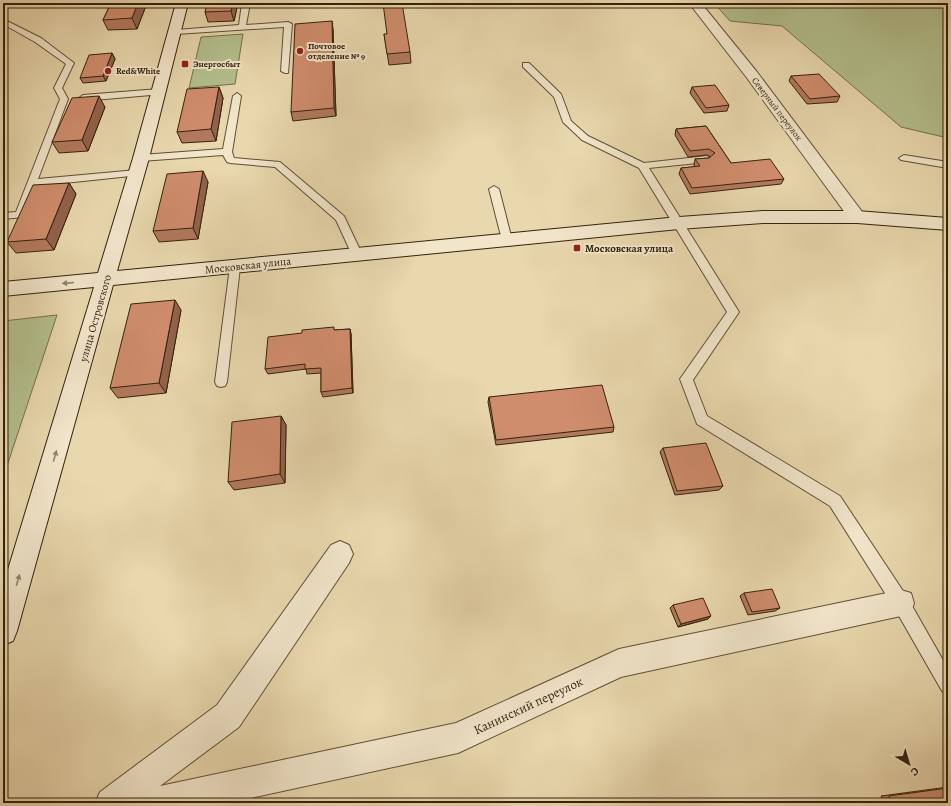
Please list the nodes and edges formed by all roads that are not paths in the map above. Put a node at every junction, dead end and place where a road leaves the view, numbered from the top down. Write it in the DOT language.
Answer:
graph roads {
  1 [pos="182,3"];
  2 [pos="246,3"];
  3 [pos="695,3"];
  4 [pos="3,21"];
  5 [pos="242,27"];
  6 [pos="176,32"];
  7 [pos="526,65"];
  8 [pos="285,71"];
  9 [pos="159,92"];
  10 [pos="237,96"];
  11 [pos="64,99"];
  12 [pos="227,152"];
  13 [pos="904,158"];
  14 [pos="706,159"];
  15 [pos="948,165"];
  16 [pos="139,166"];
  17 [pos="643,166"];
  18 [pos="32,183"];
  19 [pos="494,189"];
  20 [pos="3,216"];
  21 [pos="857,217"];
  22 [pos="679,223"];
  23 [pos="948,224"];
  24 [pos="507,240"];
  25 [pos="357,254"];
  26 [pos="235,267"];
  27 [pos="106,280"];
  28 [pos="3,289"];
  29 [pos="221,382"];
  30 [pos="340,554"];
  31 [pos="901,603"];
  32 [pos="3,631"];
  33 [pos="948,685"];
  34 [pos="111,803"];
  35 [pos="154,803"];
  1 -- 6 [label="main road, улица Островского"];
  2 -- 5 [label="lane"];
  3 -- 21 [label="main road, Северный переулок"];
  4 -- 11 [label="lane"];
  5 -- 6 [label="lane"];
  5 -- 8 [label="lane"];
  6 -- 9 [label="main road, улица Островского"];
  7 -- 17 [label="lane"];
  9 -- 11 [label="lane"];
  9 -- 16 [label="main road, улица Островского"];
  10 -- 12 [label="lane"];
  11 -- 18 [label="lane"];
  12 -- 16 [label="lane"];
  12 -- 25 [label="lane"];
  13 -- 15 [label="lane"];
  14 -- 17 [label="lane"];
  16 -- 18 [label="lane"];
  16 -- 27 [label="main road, улица Островского"];
  17 -- 22 [label="lane"];
  18 -- 20 [label="lane"];
  19 -- 24 [label="lane"];
  21 -- 22 [label="main road, Московская улица"];
  21 -- 23 [label="main road, Московская улица"];
  22 -- 24 [label="main road, Московская улица"];
  22 -- 31 [label="lane"];
  24 -- 25 [label="main road, Московская улица"];
  25 -- 26 [label="main road, Московская улица"];
  26 -- 27 [label="main road, Московская улица"];
  26 -- 29 [label="lane"];
  27 -- 28 [label="main road, Московская улица, one-way"];
  32 -- 27 [label="main road, улица Островского, one-way"];
  30 -- 34 [label="main road"];
  31 -- 33 [label="lane"];
  31 -- 35 [label="main road, Канинский переулок"];
}
